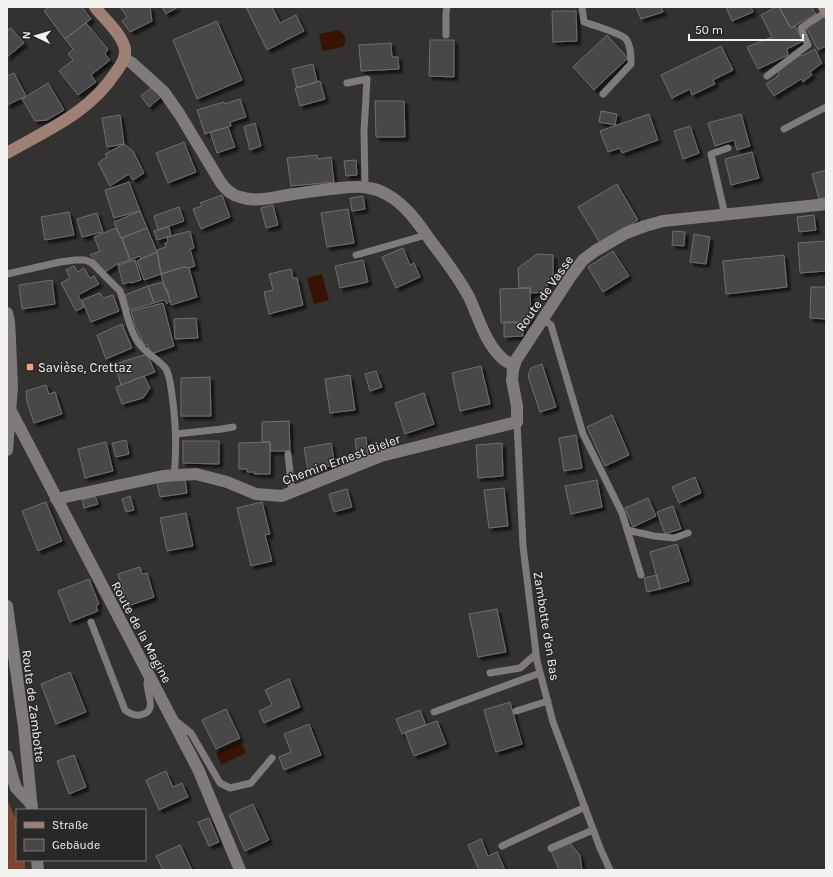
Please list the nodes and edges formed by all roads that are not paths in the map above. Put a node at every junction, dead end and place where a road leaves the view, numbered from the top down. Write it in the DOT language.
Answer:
graph roads {
  1 [pos="95,7"];
  2 [pos="447,7"];
  3 [pos="582,7"];
  4 [pos="824,7"];
  5 [pos="826,11"];
  6 [pos="446,35"];
  7 [pos="124,58"];
  8 [pos="767,76"];
  9 [pos="347,83"];
  10 [pos="603,94"];
  11 [pos="826,107"];
  12 [pos="784,129"];
  13 [pos="728,148"];
  14 [pos="7,153"];
  15 [pos="365,187"];
  16 [pos="826,204"];
  17 [pos="725,215"];
  18 [pos="426,235"];
  19 [pos="356,255"];
  20 [pos="7,274"];
  21 [pos="7,312"];
  22 [pos="543,319"];
  23 [pos="514,366"];
  24 [pos="11,411"];
  25 [pos="517,422"];
  26 [pos="233,427"];
  27 [pos="176,434"];
  28 [pos="7,450"];
  29 [pos="288,454"];
  30 [pos="174,476"];
  31 [pos="292,491"];
  32 [pos="56,499"];
  33 [pos="627,530"];
  34 [pos="688,533"];
  35 [pos="641,575"];
  36 [pos="7,606"];
  37 [pos="91,622"];
  38 [pos="536,654"];
  39 [pos="490,673"];
  40 [pos="540,673"];
  41 [pos="149,676"];
  42 [pos="548,701"];
  43 [pos="516,711"];
  44 [pos="434,712"];
  45 [pos="170,715"];
  46 [pos="7,756"];
  47 [pos="272,758"];
  48 [pos="32,807"];
  49 [pos="585,807"];
  50 [pos="593,830"];
  51 [pos="502,846"];
  52 [pos="550,848"];
  53 [pos="240,870"];
  54 [pos="610,870"];
  1 -- 7 [label="street"];
  2 -- 6 [label="lane"];
  3 -- 10 [label="lane"];
  4 -- 5 [label="street"];
  5 -- 8 [label="lane"];
  7 -- 14 [label="street"];
  7 -- 15 [label="street"];
  9 -- 15 [label="lane"];
  11 -- 12 [label="lane"];
  13 -- 17 [label="lane"];
  15 -- 18 [label="street"];
  16 -- 17 [label="street, Route de Vasse"];
  17 -- 22 [label="street, Route de Vasse"];
  18 -- 19 [label="lane"];
  18 -- 23 [label="street"];
  20 -- 27 [label="lane"];
  21 -- 24 [label="street"];
  22 -- 23 [label="street, Route de Vasse"];
  22 -- 33 [label="lane"];
  23 -- 25 [label="street, Route de Vasse"];
  24 -- 28 [label="street"];
  24 -- 32 [label="street, Route de la Magine"];
  25 -- 31 [label="street, Chemin Ernest Bieler"];
  25 -- 38 [label="lane, Zambotte d'en Bas"];
  26 -- 27 [label="lane"];
  27 -- 30 [label="lane"];
  29 -- 31 [label="lane"];
  30 -- 31 [label="street, Chemin Ernest Bieler"];
  30 -- 32 [label="street, Chemin Ernest Bieler"];
  32 -- 41 [label="street, Route de la Magine"];
  33 -- 34 [label="lane"];
  33 -- 35 [label="lane"];
  36 -- 48 [label="street, Route de Zambotte"];
  37 -- 41 [label="lane"];
  38 -- 39 [label="lane"];
  38 -- 40 [label="lane, Zambotte d'en Bas"];
  40 -- 42 [label="lane, Zambotte d'en Bas"];
  40 -- 44 [label="lane"];
  41 -- 45 [label="street, Route de la Magine"];
  42 -- 43 [label="lane"];
  42 -- 49 [label="lane, Zambotte d'en Bas"];
  45 -- 47 [label="lane"];
  45 -- 53 [label="street, Route de la Magine"];
  46 -- 48 [label="street"];
  49 -- 50 [label="lane, Zambotte d'en Bas"];
  49 -- 51 [label="lane"];
  50 -- 52 [label="lane"];
  50 -- 54 [label="lane, Zambotte d'en Bas"];
}
